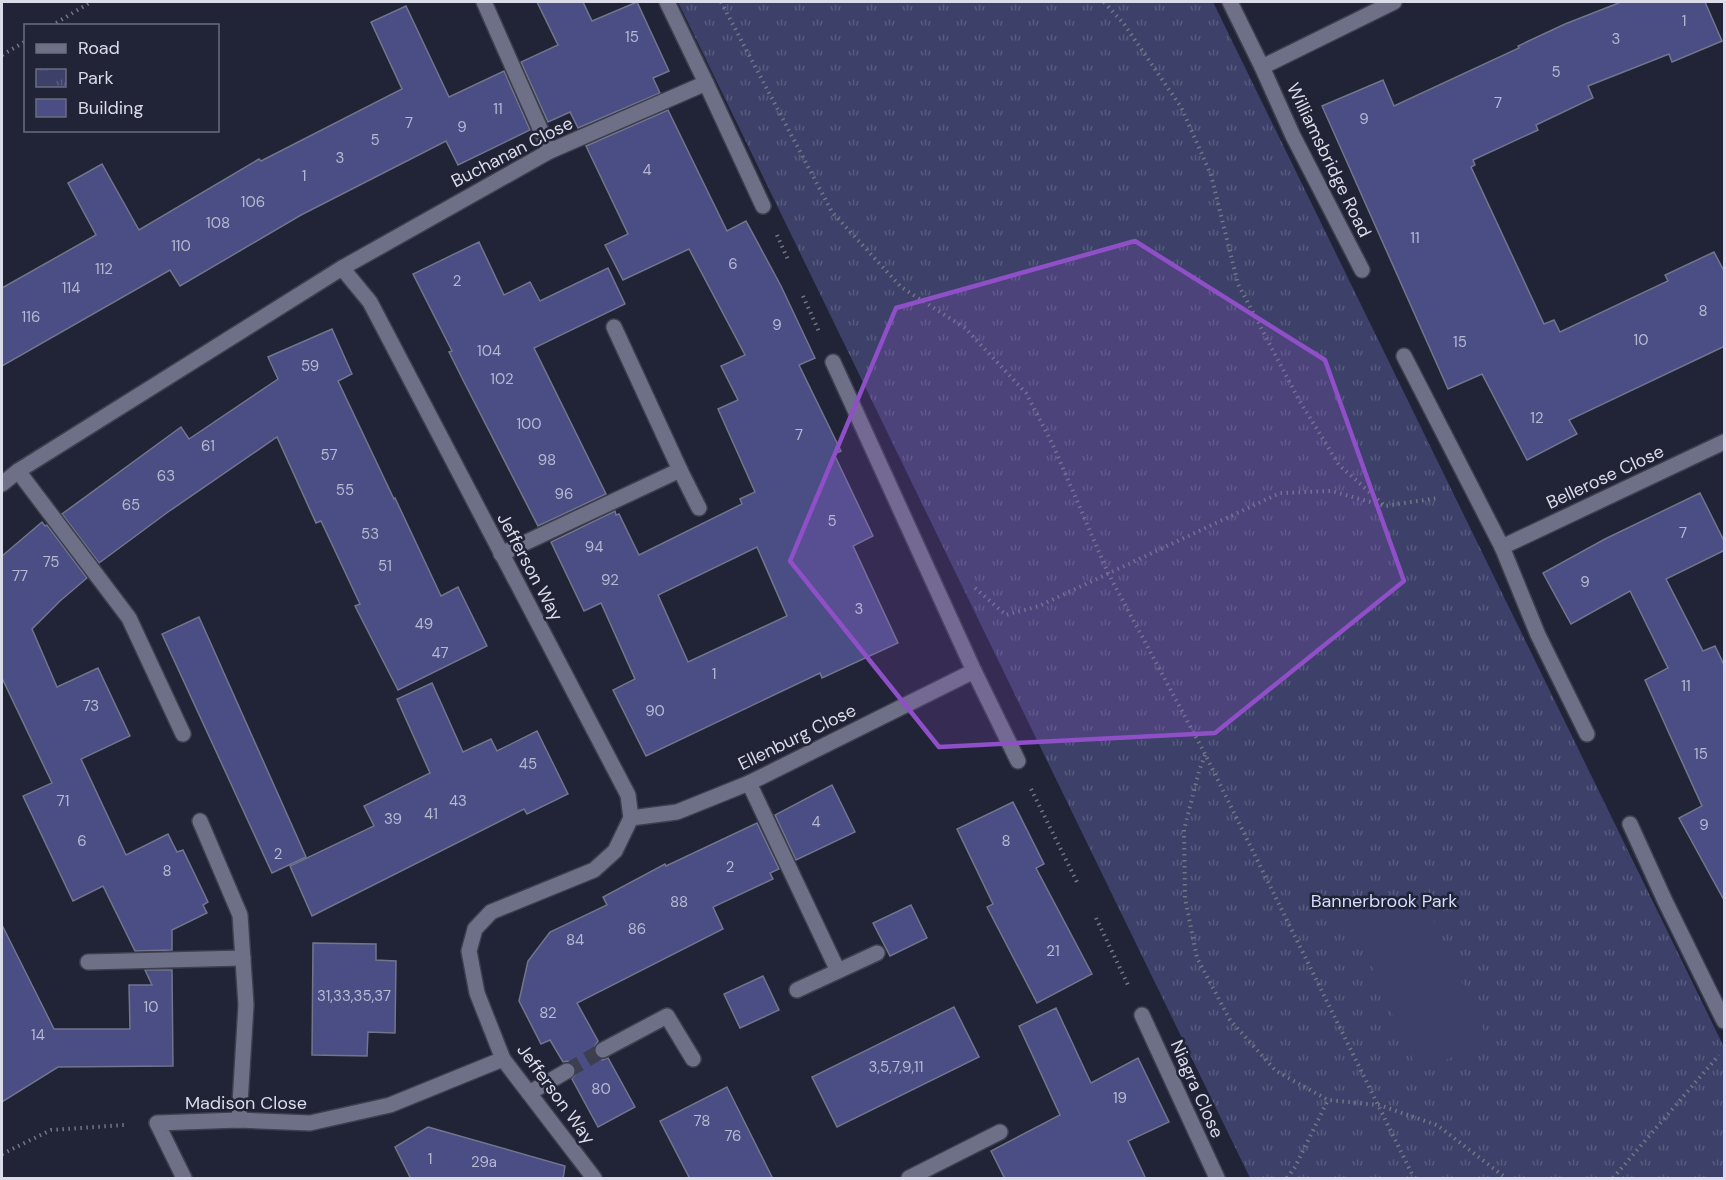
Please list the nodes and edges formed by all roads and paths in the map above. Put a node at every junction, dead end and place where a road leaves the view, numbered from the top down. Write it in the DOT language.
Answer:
graph roads {
  1 [pos="91,2"];
  2 [pos="484,2"];
  3 [pos="668,2"];
  4 [pos="721,2"];
  5 [pos="1104,2"];
  6 [pos="1230,2"];
  7 [pos="1394,2"];
  8 [pos="54,24"];
  9 [pos="24,42"];
  10 [pos="2,56"];
  11 [pos="1262,67"];
  12 [pos="706,83"];
  13 [pos="550,151"];
  14 [pos="763,206"];
  15 [pos="342,268"];
  16 [pos="1362,270"];
  17 [pos="803,296"];
  18 [pos="614,327"];
  19 [pos="1404,357"];
  20 [pos="833,362"];
  21 [pos="1725,442"];
  22 [pos="680,470"];
  23 [pos="18,471"];
  24 [pos="2,484"];
  25 [pos="1473,492"];
  26 [pos="1384,506"];
  27 [pos="699,508"];
  28 [pos="1502,547"];
  29 [pos="501,554"];
  30 [pos="1108,573"];
  31 [pos="942,599"];
  32 [pos="974,672"];
  33 [pos="183,734"];
  34 [pos="1587,734"];
  35 [pos="1205,754"];
  36 [pos="1018,761"];
  37 [pos="749,783"];
  38 [pos="631,818"];
  39 [pos="200,821"];
  40 [pos="1630,824"];
  41 [pos="1077,882"];
  42 [pos="1096,918"];
  43 [pos="877,953"];
  44 [pos="243,958"];
  45 [pos="88,962"];
  46 [pos="838,971"];
  47 [pos="797,990"];
  48 [pos="1142,1015"];
  49 [pos="1725,1021"];
  50 [pos="603,1050"];
  51 [pos="1725,1050"];
  52 [pos="504,1059"];
  53 [pos="693,1059"];
  54 [pos="567,1071"];
  55 [pos="529,1093"];
  56 [pos="1328,1100"];
  57 [pos="1378,1105"];
  58 [pos="239,1120"];
  59 [pos="157,1123"];
  60 [pos="1000,1132"];
  61 [pos="2,1154"];
  62 [pos="184,1179"];
  63 [pos="594,1179"];
  64 [pos="909,1179"];
  65 [pos="1217,1179"];
  66 [pos="1287,1179"];
  67 [pos="1414,1179"];
  68 [pos="1506,1179"];
  69 [pos="1613,1179"];
  1 -- 8 [label="path"];
  2 -- 13 [label="street"];
  3 -- 12 [label="street"];
  4 -- 30 [label="path"];
  5 -- 26 [label="path"];
  6 -- 11 [label="street, Williamsbridge Road"];
  7 -- 11 [label="street"];
  9 -- 10 [label="path"];
  11 -- 16 [label="street, Williamsbridge Road"];
  12 -- 13 [label="street, Buchanan Close"];
  12 -- 14 [label="street"];
  13 -- 15 [label="street, Buchanan Close"];
  15 -- 23 [label="street"];
  15 -- 29 [label="street, Jefferson Way"];
  17 -- 20 [label="path"];
  18 -- 22 [label="street"];
  19 -- 25 [label="street"];
  20 -- 31 [label="street"];
  21 -- 28 [label="street, Bellerose Close"];
  22 -- 27 [label="street"];
  22 -- 29 [label="street"];
  23 -- 24 [label="street"];
  23 -- 33 [label="street"];
  25 -- 26 [label="path"];
  25 -- 28 [label="street"];
  26 -- 30 [label="path"];
  28 -- 34 [label="street"];
  29 -- 38 [label="street, Jefferson Way"];
  30 -- 31 [label="path"];
  30 -- 35 [label="path"];
  31 -- 32 [label="street"];
  32 -- 36 [label="street"];
  32 -- 37 [label="street, Ellenburg Close"];
  35 -- 56 [label="path"];
  35 -- 57 [label="path"];
  36 -- 41 [label="path"];
  37 -- 38 [label="street, Ellenburg Close"];
  37 -- 46 [label="street"];
  38 -- 52 [label="street, Jefferson Way"];
  39 -- 44 [label="street"];
  40 -- 49 [label="street"];
  42 -- 48 [label="path"];
  43 -- 46 [label="street"];
  44 -- 45 [label="street"];
  44 -- 58 [label="street"];
  46 -- 47 [label="street"];
  48 -- 65 [label="street, Niagra Close"];
  50 -- 53 [label="street"];
  51 -- 69 [label="path"];
  52 -- 55 [label="street, Jefferson Way"];
  52 -- 58 [label="street, Madison Close"];
  54 -- 55 [label="street"];
  55 -- 63 [label="street, Jefferson Way"];
  56 -- 57 [label="path"];
  56 -- 66 [label="path"];
  57 -- 67 [label="path"];
  57 -- 68 [label="path"];
  58 -- 59 [label="street, Madison Close"];
  59 -- 61 [label="path"];
  59 -- 62 [label="street"];
  60 -- 64 [label="street"];
}
